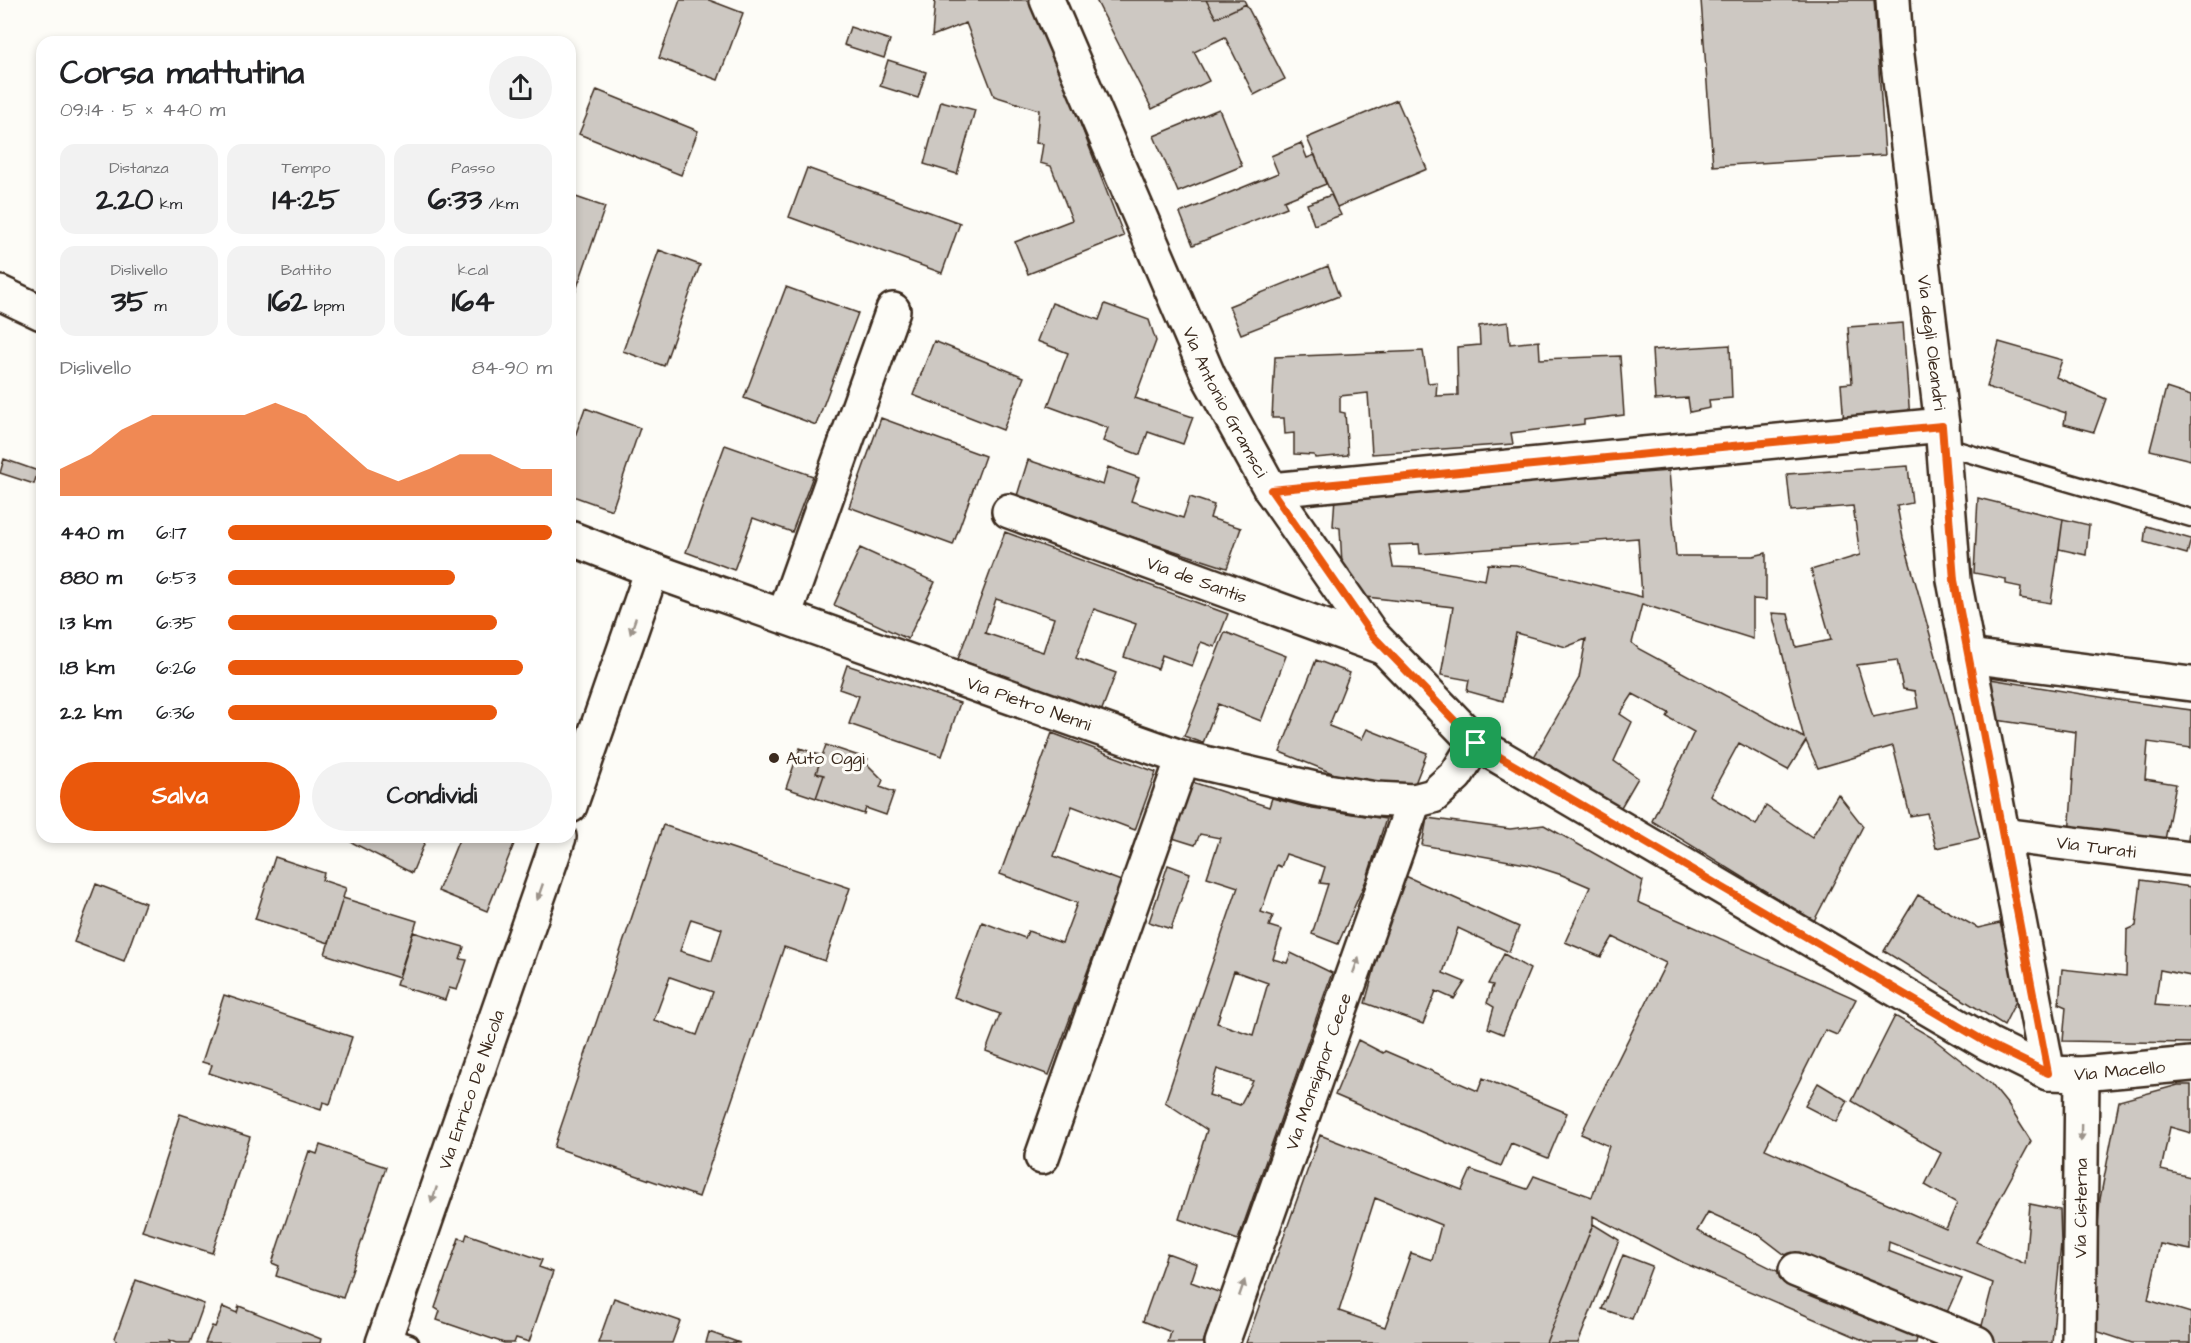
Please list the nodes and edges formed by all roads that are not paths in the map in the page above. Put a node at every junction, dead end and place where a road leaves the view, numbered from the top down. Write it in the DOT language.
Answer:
graph roads {
  1 [pos="1047,0"];
  2 [pos="1893,0"];
  3 [pos="0,293"];
  4 [pos="893,309"];
  5 [pos="36,310"];
  6 [pos="1942,436"];
  7 [pos="1271,490"];
  8 [pos="1009,511"];
  9 [pos="2191,518"];
  10 [pos="576,540"];
  11 [pos="652,570"];
  12 [pos="784,616"];
  13 [pos="1384,648"];
  14 [pos="1968,656"];
  15 [pos="2191,684"];
  16 [pos="1476,743"];
  17 [pos="1183,758"];
  18 [pos="576,789"];
  19 [pos="1414,801"];
  20 [pos="2002,835"];
  21 [pos="557,843"];
  22 [pos="2191,860"];
  23 [pos="2191,1064"];
  24 [pos="2048,1073"];
  25 [pos="2082,1074"];
  26 [pos="1042,1157"];
  27 [pos="1796,1270"];
  28 [pos="393,1340"];
  29 [pos="1222,1343"];
  30 [pos="1977,1343"];
  31 [pos="2078,1343"];
  1 -- 7 [label="street, Via Antonio Gramsci"];
  2 -- 6 [label="street, Via degli Oleandri"];
  3 -- 5 [label="street"];
  4 -- 12 [label="street"];
  6 -- 7 [label="street"];
  6 -- 9 [label="lane"];
  6 -- 14 [label="street, Via degli Oleandri"];
  7 -- 13 [label="street, Via Antonio Gramsci"];
  8 -- 13 [label="street, Via de Santis"];
  10 -- 11 [label="street, Via Pietro Nenni"];
  11 -- 12 [label="street, Via Pietro Nenni"];
  11 -- 18 [label="street, one-way"];
  12 -- 17 [label="street, Via Pietro Nenni"];
  13 -- 16 [label="street, Via Antonio Gramsci"];
  14 -- 15 [label="street"];
  14 -- 20 [label="street, Via degli Oleandri"];
  16 -- 19 [label="street, Via Pietro Nenni"];
  16 -- 24 [label="street, Via Antonio Gramsci"];
  17 -- 19 [label="street, Via Pietro Nenni"];
  17 -- 26 [label="street"];
  29 -- 19 [label="street, Via Monsignor Cece, one-way"];
  20 -- 22 [label="street, Via Turati"];
  20 -- 24 [label="street, Via degli Oleandri"];
  21 -- 28 [label="street, Via Enrico De Nicola, one-way"];
  23 -- 25 [label="street, Via Macello"];
  24 -- 25 [label="street, Via Macello"];
  25 -- 31 [label="street, Via Cisterna, one-way"];
  27 -- 30 [label="street"];
}
